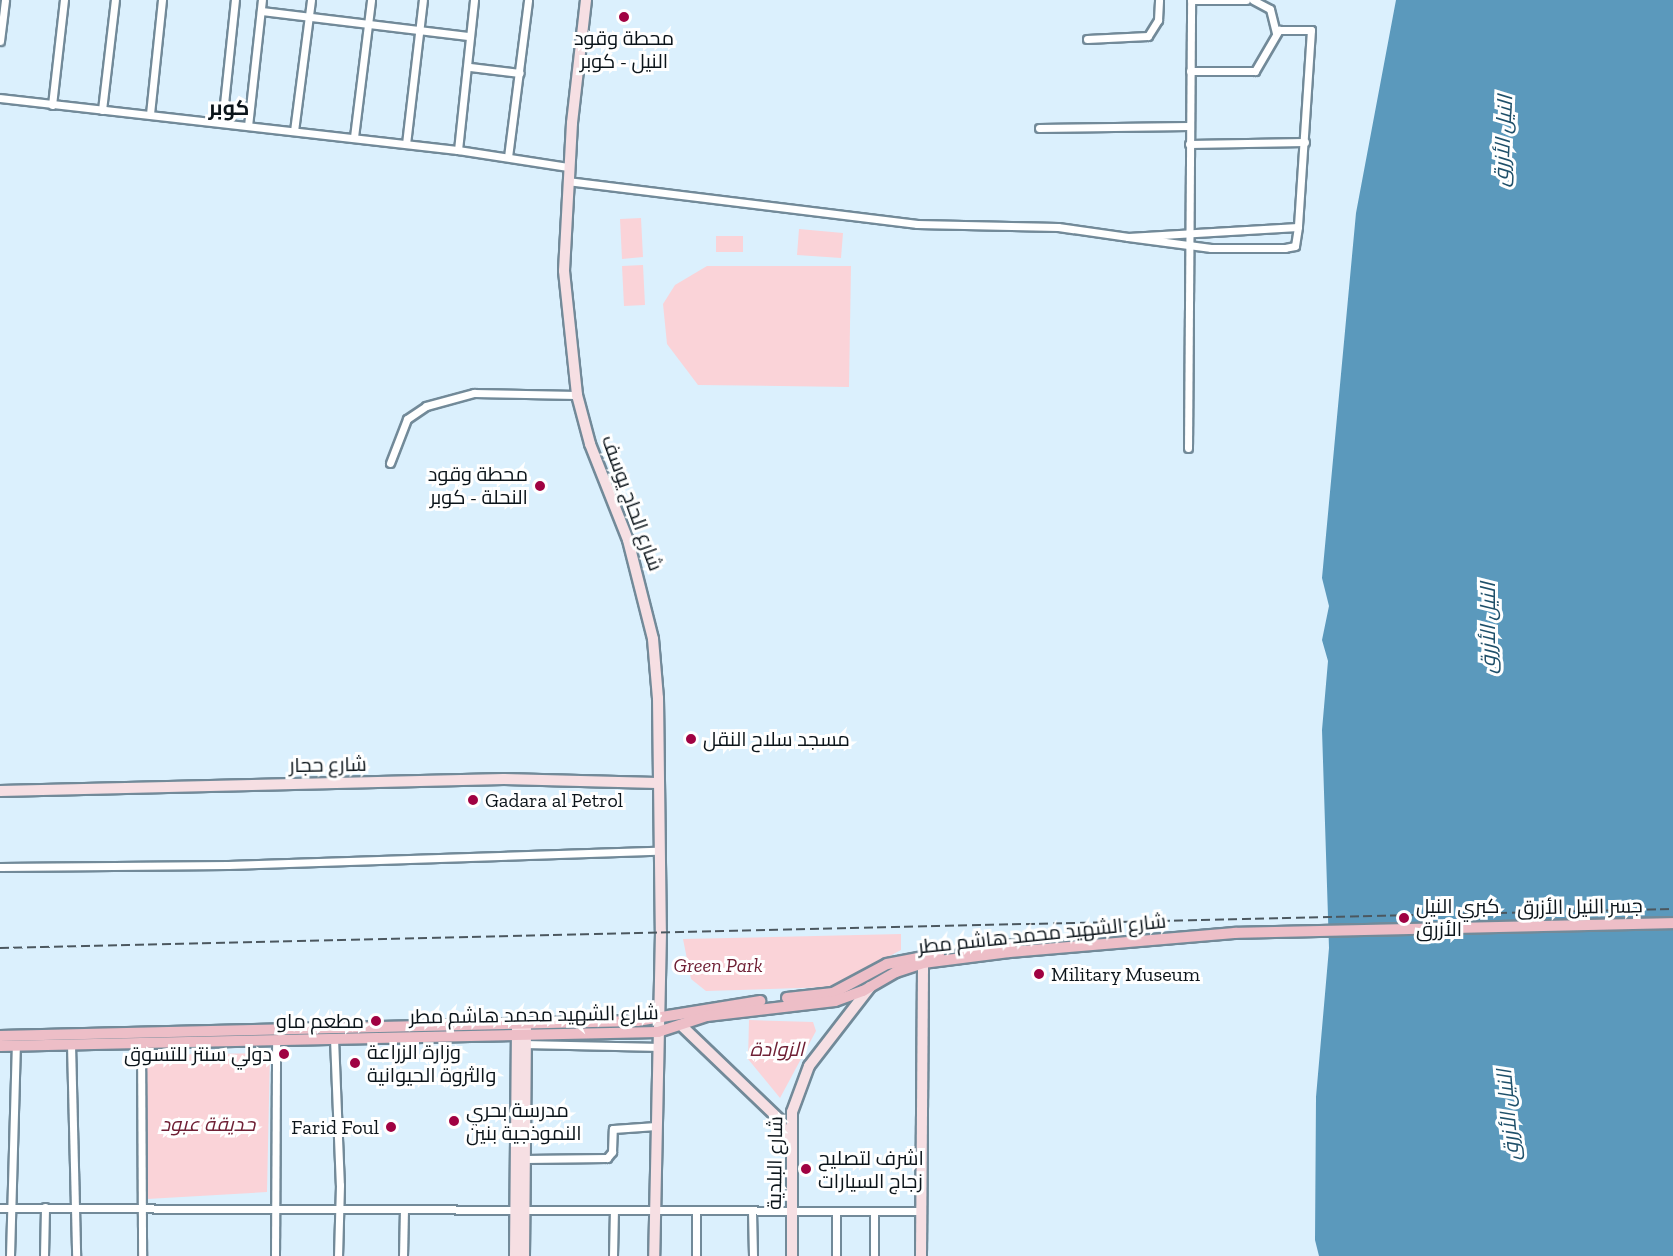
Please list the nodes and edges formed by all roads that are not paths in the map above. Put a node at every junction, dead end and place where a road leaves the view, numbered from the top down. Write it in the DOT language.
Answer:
graph roads {
  1 [pos="5,0"];
  2 [pos="64,0"];
  3 [pos="115,0"];
  4 [pos="162,0"];
  5 [pos="236,0"];
  6 [pos="262,0"];
  7 [pos="311,0"];
  8 [pos="370,0"];
  9 [pos="423,0"];
  10 [pos="474,0"];
  11 [pos="528,0"];
  12 [pos="586,0"];
  13 [pos="1159,0"];
  14 [pos="1246,0"];
  15 [pos="1253,0"];
  16 [pos="261,11"];
  17 [pos="310,15"];
  18 [pos="369,22"];
  19 [pos="420,29"];
  20 [pos="1,31"];
  21 [pos="1276,33"];
  22 [pos="469,36"];
  23 [pos="1087,39"];
  24 [pos="0,41"];
  25 [pos="470,66"];
  26 [pos="1190,71"];
  27 [pos="520,74"];
  28 [pos="0,98"];
  29 [pos="52,105"];
  30 [pos="102,110"];
  31 [pos="150,114"];
  32 [pos="222,123"];
  33 [pos="248,126"];
  34 [pos="1189,126"];
  35 [pos="1039,128"];
  36 [pos="294,131"];
  37 [pos="354,137"];
  38 [pos="1305,142"];
  39 [pos="406,144"];
  40 [pos="1189,144"];
  41 [pos="458,150"];
  42 [pos="508,157"];
  43 [pos="568,167"];
  44 [pos="567,181"];
  45 [pos="1298,227"];
  46 [pos="1189,234"];
  47 [pos="1128,237"];
  48 [pos="1188,247"];
  49 [pos="577,395"];
  50 [pos="1188,448"];
  51 [pos="390,463"];
  52 [pos="657,783"];
  53 [pos="0,790"];
  54 [pos="657,850"];
  55 [pos="0,867"];
  56 [pos="1673,917"];
  57 [pos="1673,922"];
  58 [pos="1272,929"];
  59 [pos="923,963"];
  60 [pos="871,986"];
  61 [pos="659,1019"];
  62 [pos="521,1023"];
  63 [pos="683,1027"];
  64 [pos="658,1032"];
  65 [pos="0,1036"];
  66 [pos="141,1038"];
  67 [pos="334,1038"];
  68 [pos="276,1039"];
  69 [pos="523,1039"];
  70 [pos="71,1044"];
  71 [pos="0,1046"];
  72 [pos="16,1046"];
  73 [pos="658,1047"];
  74 [pos="656,1126"];
  75 [pos="525,1159"];
  76 [pos="76,1206"];
  77 [pos="142,1206"];
  78 [pos="45,1207"];
  79 [pos="0,1208"];
  80 [pos="11,1208"];
  81 [pos="338,1208"];
  82 [pos="277,1209"];
  83 [pos="521,1209"];
  84 [pos="404,1210"];
  85 [pos="614,1210"];
  86 [pos="655,1211"];
  87 [pos="696,1211"];
  88 [pos="752,1211"];
  89 [pos="790,1211"];
  90 [pos="836,1211"];
  91 [pos="874,1211"];
  92 [pos="922,1211"];
  93 [pos="10,1256"];
  94 [pos="44,1256"];
  95 [pos="76,1256"];
  96 [pos="141,1256"];
  97 [pos="275,1256"];
  98 [pos="338,1256"];
  99 [pos="403,1256"];
  100 [pos="515,1256"];
  101 [pos="524,1256"];
  102 [pos="614,1256"];
  103 [pos="654,1256"];
  104 [pos="696,1256"];
  105 [pos="753,1256"];
  106 [pos="786,1256"];
  107 [pos="792,1256"];
  108 [pos="837,1256"];
  109 [pos="874,1256"];
  110 [pos="921,1256"];
  1 -- 20 [label="street"];
  2 -- 29 [label="street"];
  3 -- 30 [label="street"];
  4 -- 31 [label="street"];
  5 -- 32 [label="street"];
  6 -- 16 [label="street"];
  7 -- 17 [label="street"];
  8 -- 18 [label="street"];
  9 -- 19 [label="street"];
  10 -- 22 [label="street"];
  11 -- 27 [label="street"];
  12 -- 43 [label="main road, شارع الحاج يوسف"];
  13 -- 23 [label="street"];
  14 -- 26 [label="street"];
  15 -- 21 [label="street"];
  16 -- 17 [label="street"];
  16 -- 33 [label="street"];
  17 -- 18 [label="street"];
  17 -- 36 [label="street"];
  18 -- 19 [label="street"];
  18 -- 37 [label="street"];
  19 -- 22 [label="street"];
  19 -- 39 [label="street"];
  20 -- 24 [label="street"];
  21 -- 26 [label="street"];
  21 -- 38 [label="street"];
  22 -- 25 [label="street"];
  25 -- 27 [label="street"];
  25 -- 41 [label="street"];
  26 -- 34 [label="street"];
  27 -- 42 [label="street"];
  28 -- 29 [label="street"];
  29 -- 30 [label="street"];
  30 -- 31 [label="street"];
  31 -- 32 [label="street"];
  32 -- 33 [label="street"];
  33 -- 36 [label="street"];
  34 -- 35 [label="street"];
  34 -- 40 [label="street"];
  36 -- 37 [label="street"];
  37 -- 39 [label="street"];
  38 -- 40 [label="street"];
  38 -- 45 [label="street"];
  39 -- 41 [label="street"];
  40 -- 46 [label="street"];
  41 -- 42 [label="street"];
  42 -- 43 [label="street"];
  43 -- 44 [label="main road, شارع الحاج يوسف"];
  44 -- 47 [label="street"];
  44 -- 49 [label="main road, شارع الحاج يوسف"];
  45 -- 46 [label="street"];
  45 -- 48 [label="street"];
  46 -- 47 [label="street"];
  46 -- 48 [label="street"];
  47 -- 48 [label="street"];
  48 -- 50 [label="street"];
  49 -- 51 [label="street"];
  49 -- 52 [label="main road, شارع الحاج يوسف"];
  52 -- 53 [label="main road, شارع حجار"];
  52 -- 54 [label="main road, شارع الحاج يوسف"];
  54 -- 55 [label="street"];
  54 -- 61 [label="main road, شارع الحاج يوسف"];
  56 -- 58 [label="main road"];
  57 -- 58 [label="main road, جسر النيل الأزرق"];
  58 -- 59 [label="main road, شارع الشهيد محمد هاشم مطر"];
  58 -- 61 [label="main road, شارع الشهيد محمد هاشم مطر"];
  59 -- 60 [label="main road, شارع الشهيد محمد هاشم مطر"];
  59 -- 92 [label="main road"];
  60 -- 63 [label="main road, شارع الشهيد محمد هاشم مطر"];
  60 -- 89 [label="main road, شارع البلدية"];
  61 -- 62 [label="main road, شارع الشهيد محمد هاشم مطر"];
  61 -- 64 [label="main road, شارع الحاج يوسف"];
  62 -- 66 [label="main road, شارع الشهيد محمد هاشم مطر"];
  62 -- 69 [label="main road"];
  63 -- 64 [label="main road, شارع الشهيد محمد هاشم مطر"];
  63 -- 89 [label="main road, شارع البلدية"];
  64 -- 69 [label="main road, شارع الشهيد محمد هاشم مطر"];
  64 -- 73 [label="main road, شارع الحاج يوسف"];
  65 -- 66 [label="main road, شارع الشهيد محمد هاشم مطر"];
  66 -- 68 [label="main road, شارع الشهيد محمد هاشم مطر"];
  66 -- 70 [label="main road, شارع الشهيد محمد هاشم مطر"];
  66 -- 77 [label="street"];
  67 -- 68 [label="main road, شارع الشهيد محمد هاشم مطر"];
  67 -- 69 [label="main road, شارع الشهيد محمد هاشم مطر"];
  67 -- 81 [label="street"];
  68 -- 82 [label="street"];
  69 -- 73 [label="street"];
  69 -- 75 [label="main road"];
  69 -- 83 [label="main road"];
  70 -- 72 [label="main road, شارع الشهيد محمد هاشم مطر"];
  70 -- 76 [label="street"];
  71 -- 72 [label="main road, شارع الشهيد محمد هاشم مطر"];
  72 -- 80 [label="street"];
  73 -- 74 [label="main road, شارع الحاج يوسف"];
  74 -- 75 [label="street"];
  74 -- 86 [label="main road, شارع الحاج يوسف"];
  75 -- 83 [label="main road"];
  76 -- 77 [label="street"];
  76 -- 78 [label="street"];
  76 -- 95 [label="street"];
  77 -- 82 [label="street"];
  77 -- 96 [label="street"];
  78 -- 80 [label="street"];
  78 -- 94 [label="street"];
  79 -- 80 [label="street"];
  80 -- 93 [label="street"];
  81 -- 82 [label="street"];
  81 -- 84 [label="street"];
  81 -- 98 [label="street"];
  82 -- 97 [label="street"];
  83 -- 84 [label="street"];
  83 -- 85 [label="street"];
  83 -- 100 [label="main road"];
  83 -- 101 [label="main road"];
  84 -- 99 [label="street"];
  85 -- 86 [label="street"];
  85 -- 102 [label="street"];
  86 -- 87 [label="street"];
  86 -- 103 [label="main road, شارع الحاج يوسف"];
  87 -- 88 [label="street"];
  87 -- 104 [label="street"];
  88 -- 89 [label="street"];
  88 -- 105 [label="street"];
  89 -- 90 [label="street"];
  89 -- 106 [label="main road, شارع البلدية"];
  89 -- 107 [label="main road, شارع البلدية"];
  90 -- 91 [label="street"];
  90 -- 108 [label="street"];
  91 -- 92 [label="street"];
  91 -- 109 [label="street"];
  92 -- 110 [label="main road"];
}
